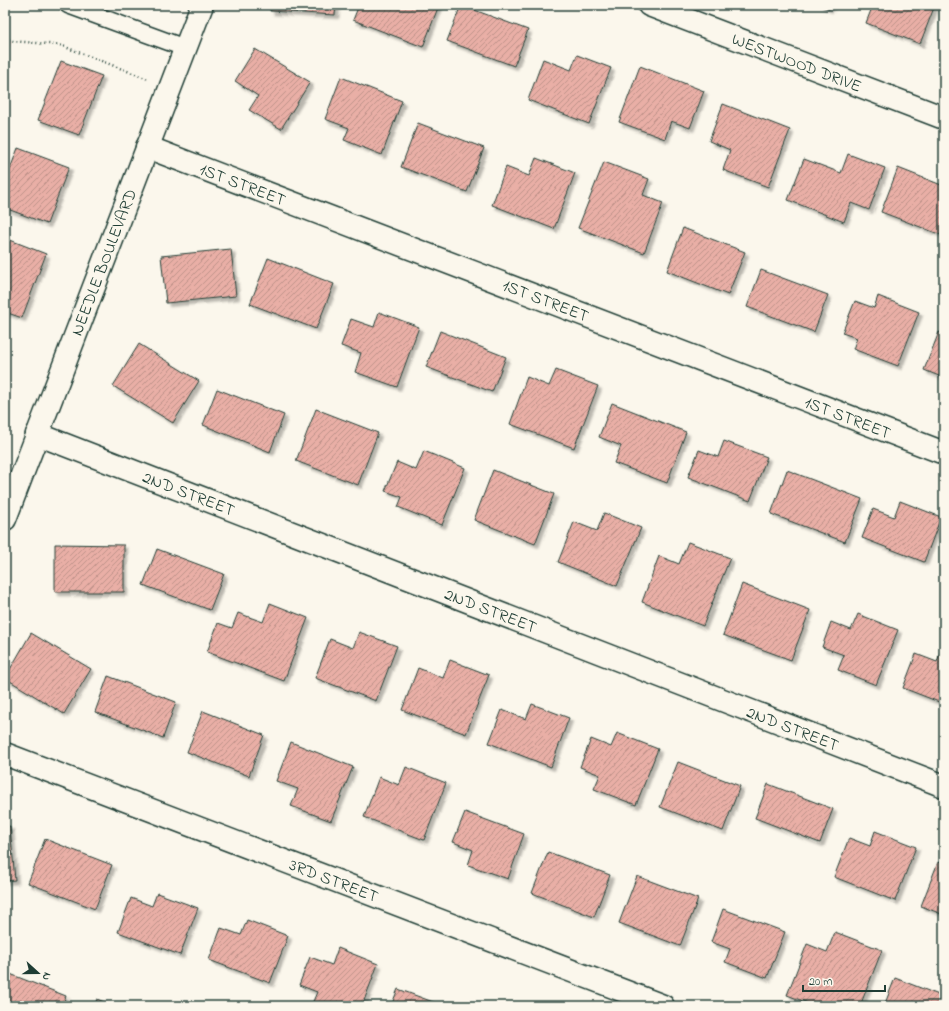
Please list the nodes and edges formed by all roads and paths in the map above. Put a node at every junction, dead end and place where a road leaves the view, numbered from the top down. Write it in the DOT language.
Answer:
graph roads {
  1 [pos="68,5"];
  2 [pos="202,5"];
  3 [pos="650,5"];
  4 [pos="5,38"];
  5 [pos="185,48"];
  6 [pos="170,87"];
  7 [pos="944,118"];
  8 [pos="147,147"];
  9 [pos="37,434"];
  10 [pos="944,453"];
  11 [pos="5,519"];
  12 [pos="5,754"];
  13 [pos="944,786"];
  14 [pos="663,1006"];
  1 -- 5 [label="lane"];
  2 -- 5 [label="street, NEEDLE BOULEVARD"];
  3 -- 7 [label="street, WESTWOOD DRIVE"];
  4 -- 6 [label="path"];
  5 -- 6 [label="street, NEEDLE BOULEVARD"];
  6 -- 8 [label="street, NEEDLE BOULEVARD"];
  8 -- 9 [label="street, NEEDLE BOULEVARD"];
  8 -- 10 [label="street, 1ST STREET"];
  9 -- 11 [label="street, NEEDLE BOULEVARD"];
  9 -- 13 [label="street, 2ND STREET"];
  12 -- 14 [label="street, 3RD STREET"];
}
